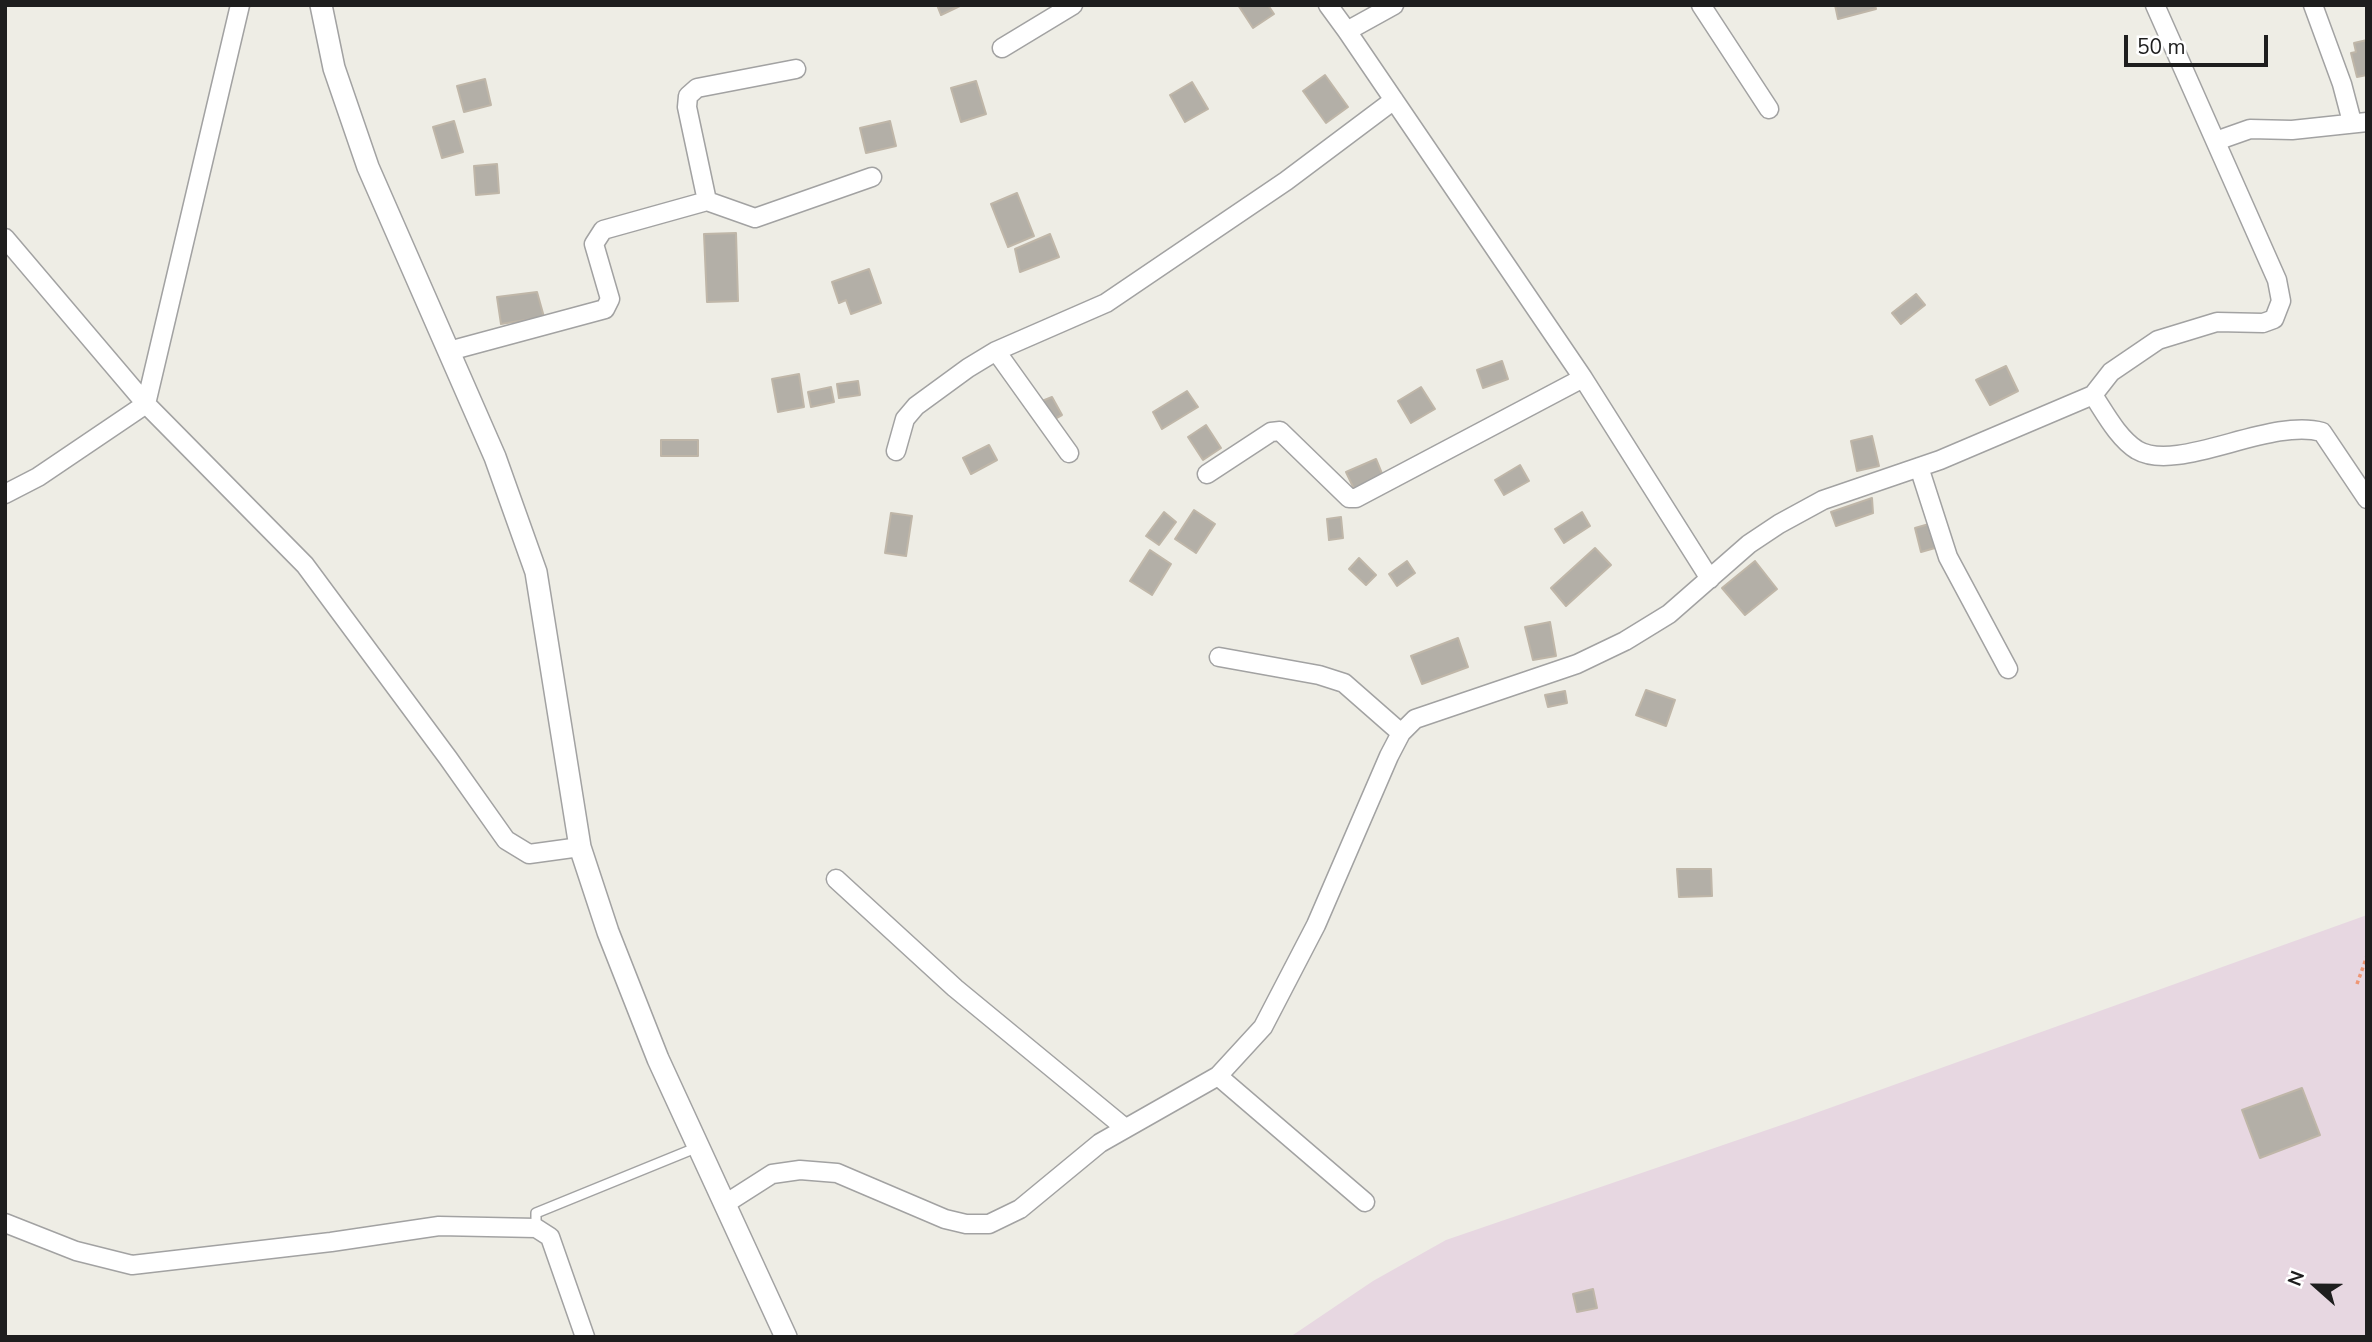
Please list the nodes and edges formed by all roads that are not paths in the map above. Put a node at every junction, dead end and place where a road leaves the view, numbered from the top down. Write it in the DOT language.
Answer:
graph roads {
  1 [pos="240,5"];
  2 [pos="321,5"];
  3 [pos="1073,5"];
  4 [pos="1328,5"];
  5 [pos="1394,5"];
  6 [pos="1701,5"];
  7 [pos="2155,5"];
  8 [pos="2313,5"];
  9 [pos="1347,30"];
  10 [pos="1002,48"];
  11 [pos="796,69"];
  12 [pos="1394,100"];
  13 [pos="1769,109"];
  14 [pos="2359,122"];
  15 [pos="2216,141"];
  16 [pos="872,177"];
  17 [pos="707,201"];
  18 [pos="5,238"];
  19 [pos="449,351"];
  20 [pos="996,351"];
  21 [pos="1583,378"];
  22 [pos="2093,395"];
  23 [pos="146,404"];
  24 [pos="896,451"];
  25 [pos="1069,453"];
  26 [pos="1919,467"];
  27 [pos="1207,474"];
  28 [pos="5,494"];
  29 [pos="2367,499"];
  30 [pos="1710,579"];
  31 [pos="1219,657"];
  32 [pos="2008,669"];
  33 [pos="1401,733"];
  34 [pos="580,847"];
  35 [pos="836,879"];
  36 [pos="1218,1076"];
  37 [pos="1125,1128"];
  38 [pos="698,1147"];
  39 [pos="1365,1202"];
  40 [pos="725,1204"];
  41 [pos="5,1223"];
  42 [pos="536,1228"];
  43 [pos="585,1337"];
  44 [pos="786,1337"];
  1 -- 23 [label="street"];
  2 -- 19 [label="street"];
  3 -- 10 [label="street"];
  4 -- 9 [label="street"];
  5 -- 9 [label="street"];
  6 -- 13 [label="street"];
  7 -- 15 [label="street"];
  8 -- 14 [label="street"];
  9 -- 12 [label="street"];
  11 -- 17 [label="street"];
  12 -- 20 [label="street"];
  12 -- 21 [label="street"];
  14 -- 15 [label="street"];
  15 -- 22 [label="street"];
  16 -- 17 [label="street"];
  17 -- 19 [label="street"];
  18 -- 23 [label="street"];
  19 -- 34 [label="street"];
  20 -- 24 [label="street"];
  20 -- 25 [label="street"];
  21 -- 27 [label="street"];
  21 -- 30 [label="street"];
  22 -- 26 [label="street"];
  22 -- 29 [label="street"];
  23 -- 28 [label="street"];
  23 -- 34 [label="street"];
  26 -- 30 [label="street"];
  26 -- 32 [label="street"];
  30 -- 33 [label="street"];
  31 -- 33 [label="street"];
  33 -- 36 [label="street"];
  34 -- 38 [label="street"];
  35 -- 37 [label="street"];
  36 -- 37 [label="street"];
  36 -- 39 [label="street"];
  37 -- 40 [label="street"];
  38 -- 40 [label="street"];
  38 -- 42 [label="lane"];
  40 -- 44 [label="street"];
  41 -- 42 [label="street"];
  42 -- 43 [label="street"];
}
